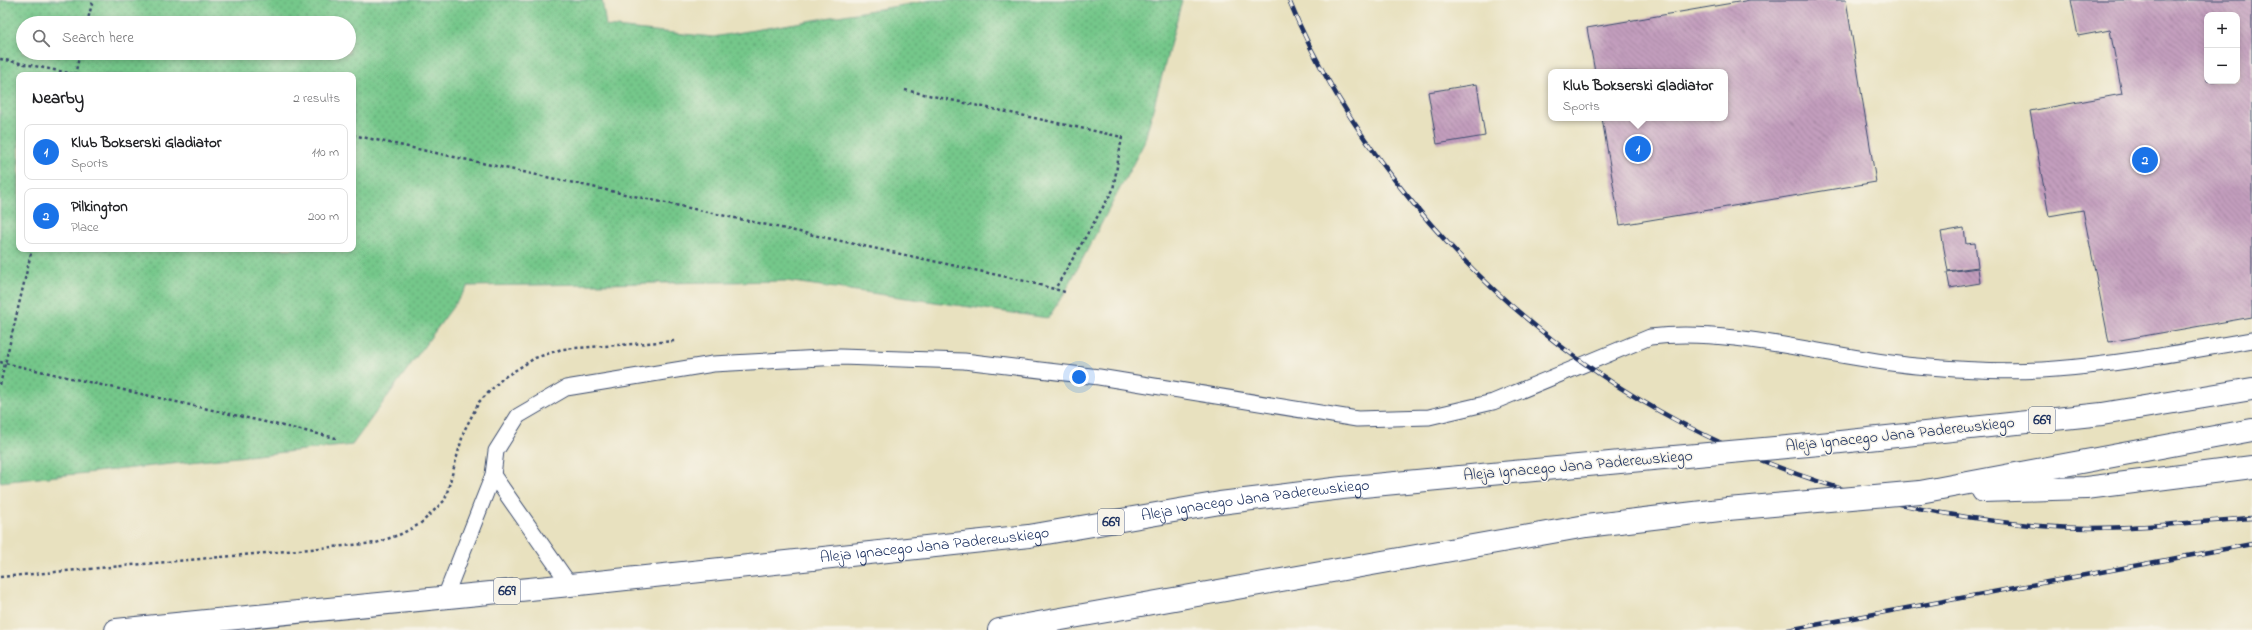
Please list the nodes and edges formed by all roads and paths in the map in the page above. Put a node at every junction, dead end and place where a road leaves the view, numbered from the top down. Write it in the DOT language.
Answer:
graph roads {
  1 [pos="93,0"];
  2 [pos="89,16"];
  3 [pos="0,59"];
  4 [pos="78,60"];
  5 [pos="61,72"];
  6 [pos="76,72"];
  7 [pos="905,90"];
  8 [pos="356,136"];
  9 [pos="31,252"];
  10 [pos="1055,290"];
  11 [pos="1064,292"];
  12 [pos="680,340"];
  13 [pos="2252,340"];
  14 [pos="0,362"];
  15 [pos="5,363"];
  16 [pos="0,385"];
  17 [pos="2252,389"];
  18 [pos="2252,430"];
  19 [pos="336,438"];
  20 [pos="2252,467"];
  21 [pos="493,474"];
  22 [pos="1920,492"];
  23 [pos="0,577"];
  24 [pos="570,585"];
  25 [pos="445,597"];
  26 [pos="116,630"];
  27 [pos="999,630"];
  1 -- 2 [label="path"];
  3 -- 5 [label="path"];
  4 -- 6 [label="path"];
  7 -- 10 [label="path"];
  8 -- 10 [label="path"];
  9 -- 15 [label="path"];
  10 -- 11 [label="path"];
  12 -- 23 [label="path"];
  13 -- 21 [label="lane"];
  14 -- 15 [label="path"];
  15 -- 16 [label="path"];
  15 -- 19 [label="path"];
  17 -- 24 [label="main road, Aleja Ignacego Jana Paderewskiego / 669, bridge"];
  18 -- 22 [label="main road"];
  20 -- 22 [label="main road"];
  21 -- 24 [label="lane"];
  21 -- 25 [label="lane"];
  22 -- 27 [label="main road, bridge"];
  24 -- 25 [label="main road, Aleja Ignacego Jana Paderewskiego / 669"];
  25 -- 26 [label="main road, Aleja Ignacego Jana Paderewskiego / 669"];
}
